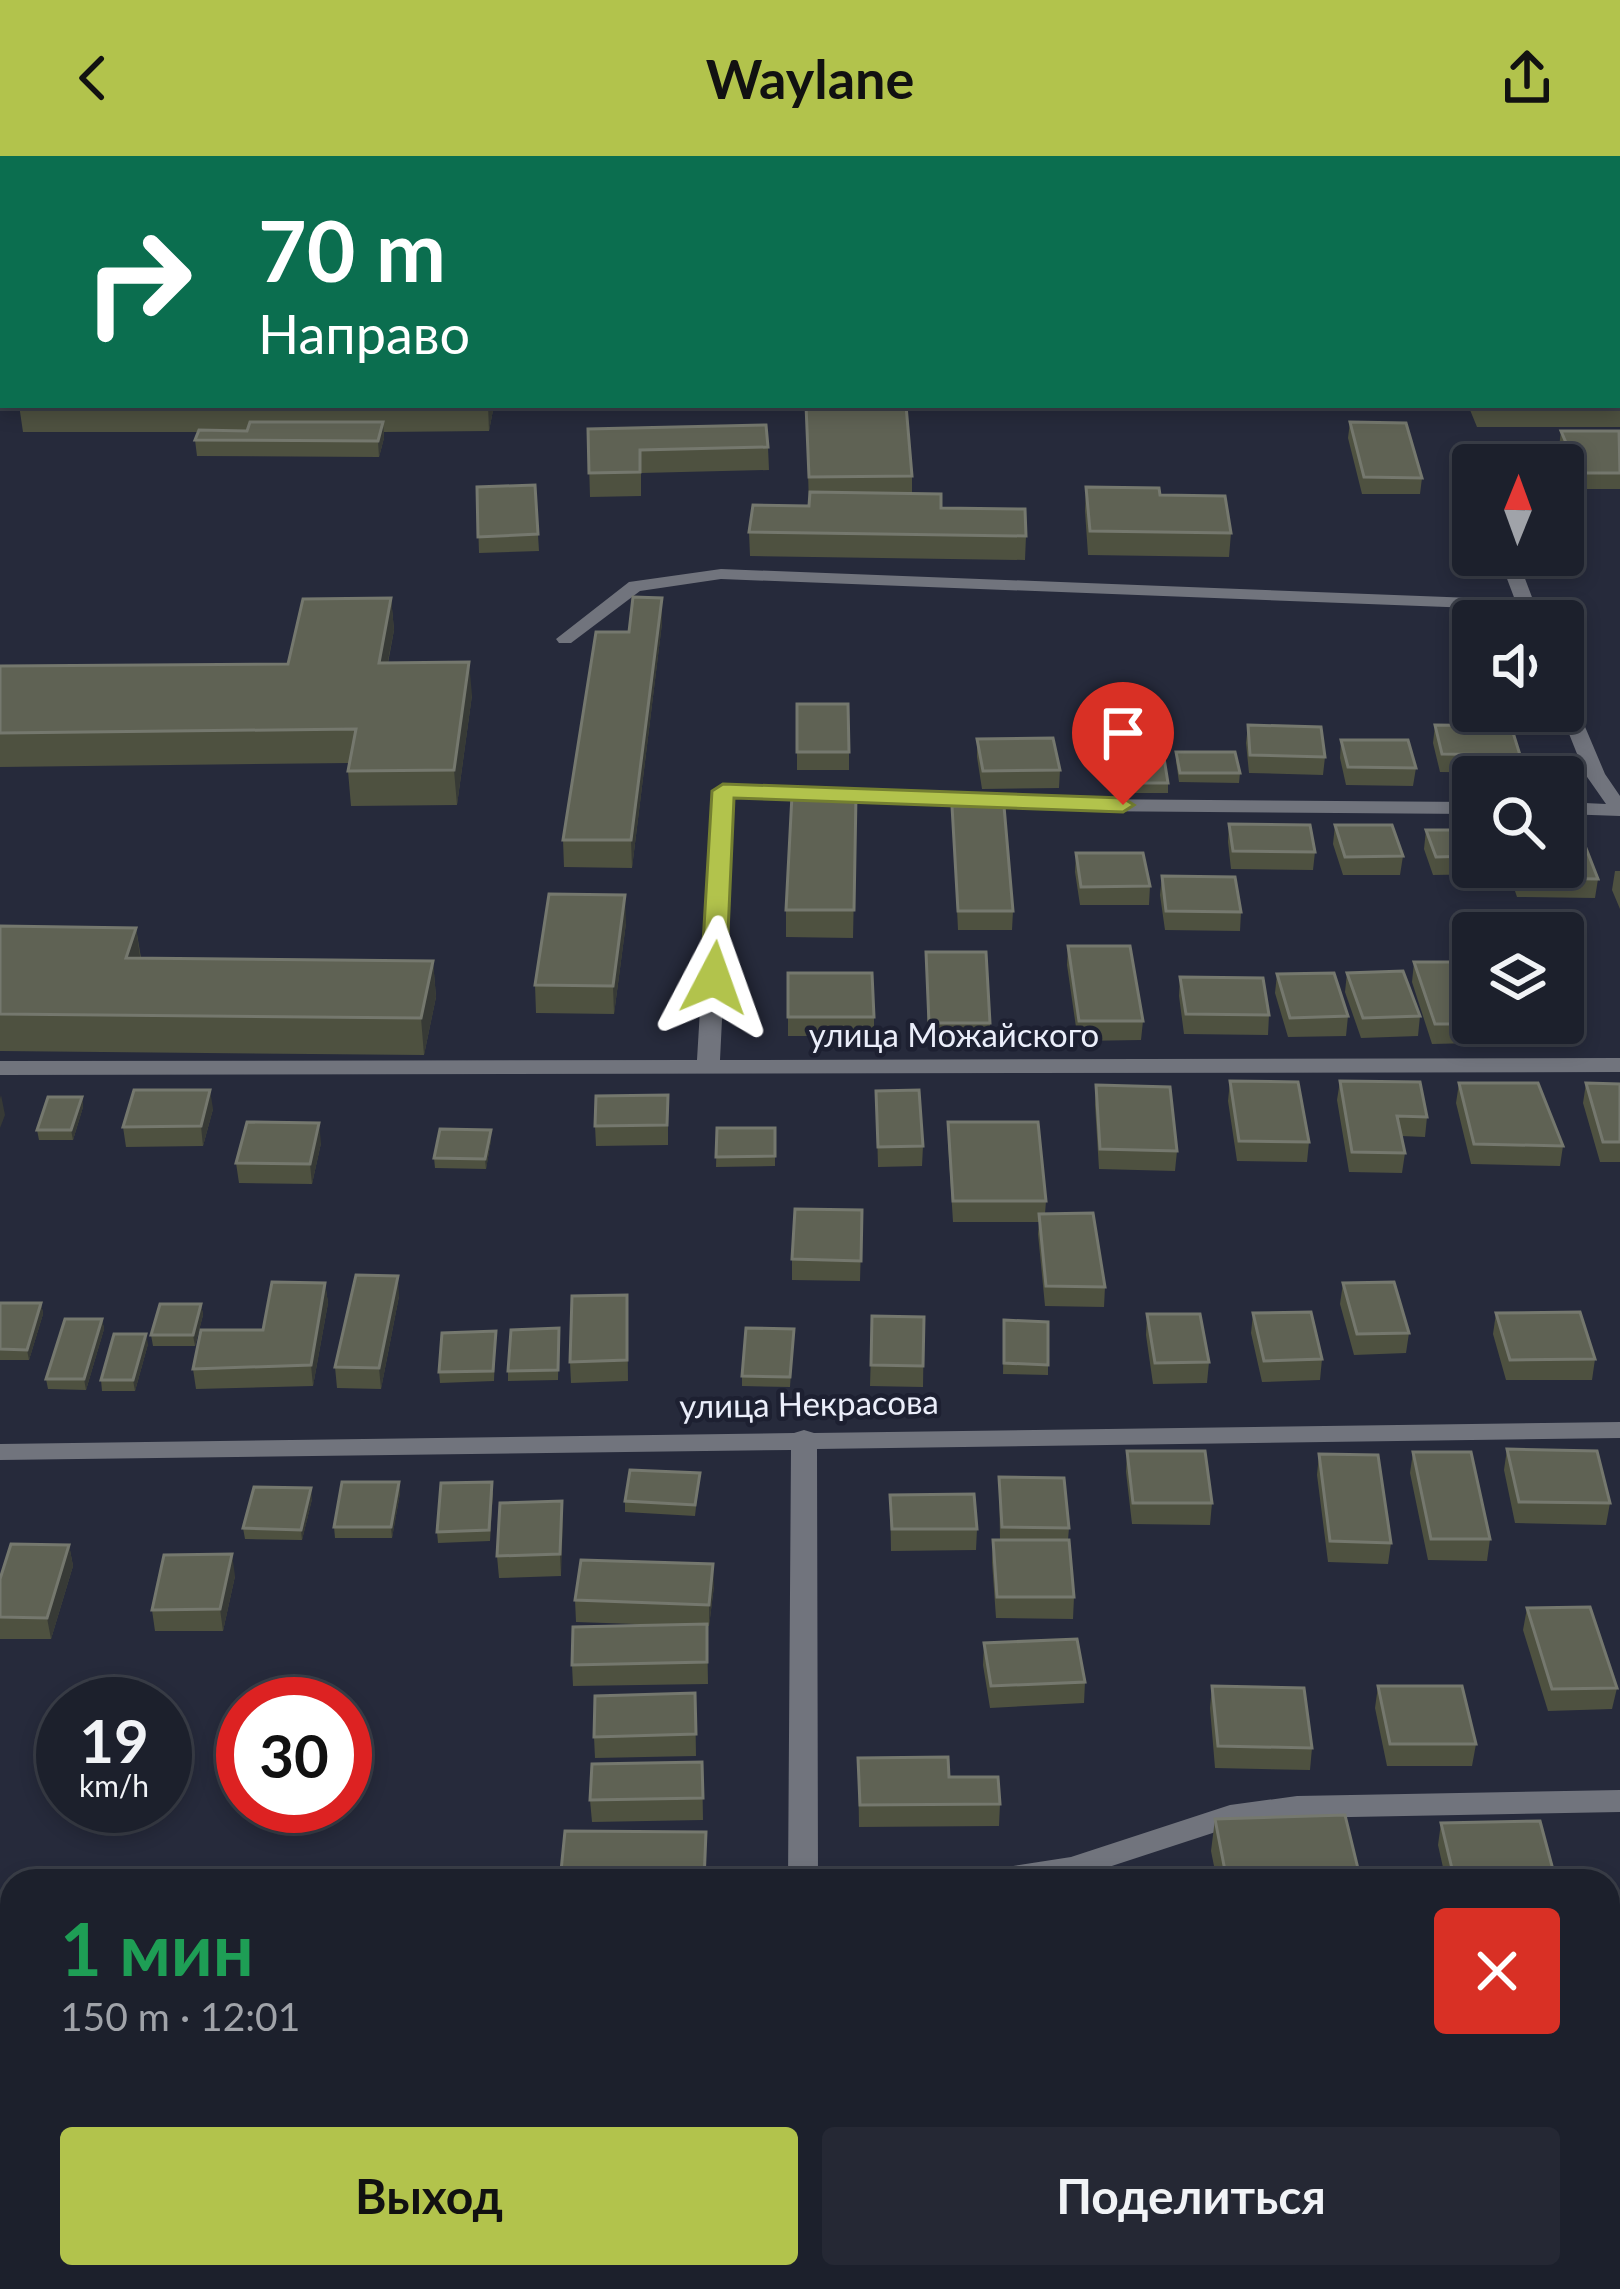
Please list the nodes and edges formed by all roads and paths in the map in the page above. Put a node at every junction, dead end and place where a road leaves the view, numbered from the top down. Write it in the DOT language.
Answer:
graph roads {
  1 [pos="1452,609"];
  2 [pos="565,639"];
  3 [pos="1578,732"];
  4 [pos="1452,808"];
  5 [pos="1584,809"];
  6 [pos="1620,810"];
  7 [pos="1620,1065"];
  8 [pos="0,1067"];
  9 [pos="708,1067"];
  10 [pos="1620,1430"];
  11 [pos="804,1438"];
  12 [pos="0,1452"];
  13 [pos="1620,1801"];
  14 [pos="803,1869"];
  15 [pos="1066,1869"];
  1 -- 2 [label="street"];
  3 -- 6 [label="street"];
  4 -- 9 [label="street"];
  5 -- 6 [label="street"];
  7 -- 9 [label="street, улица Можайского"];
  8 -- 9 [label="street, улица Можайского"];
  10 -- 11 [label="street, улица Некрасова"];
  11 -- 12 [label="street, улица Некрасова"];
  11 -- 14 [label="street"];
  13 -- 15 [label="street"];
}
